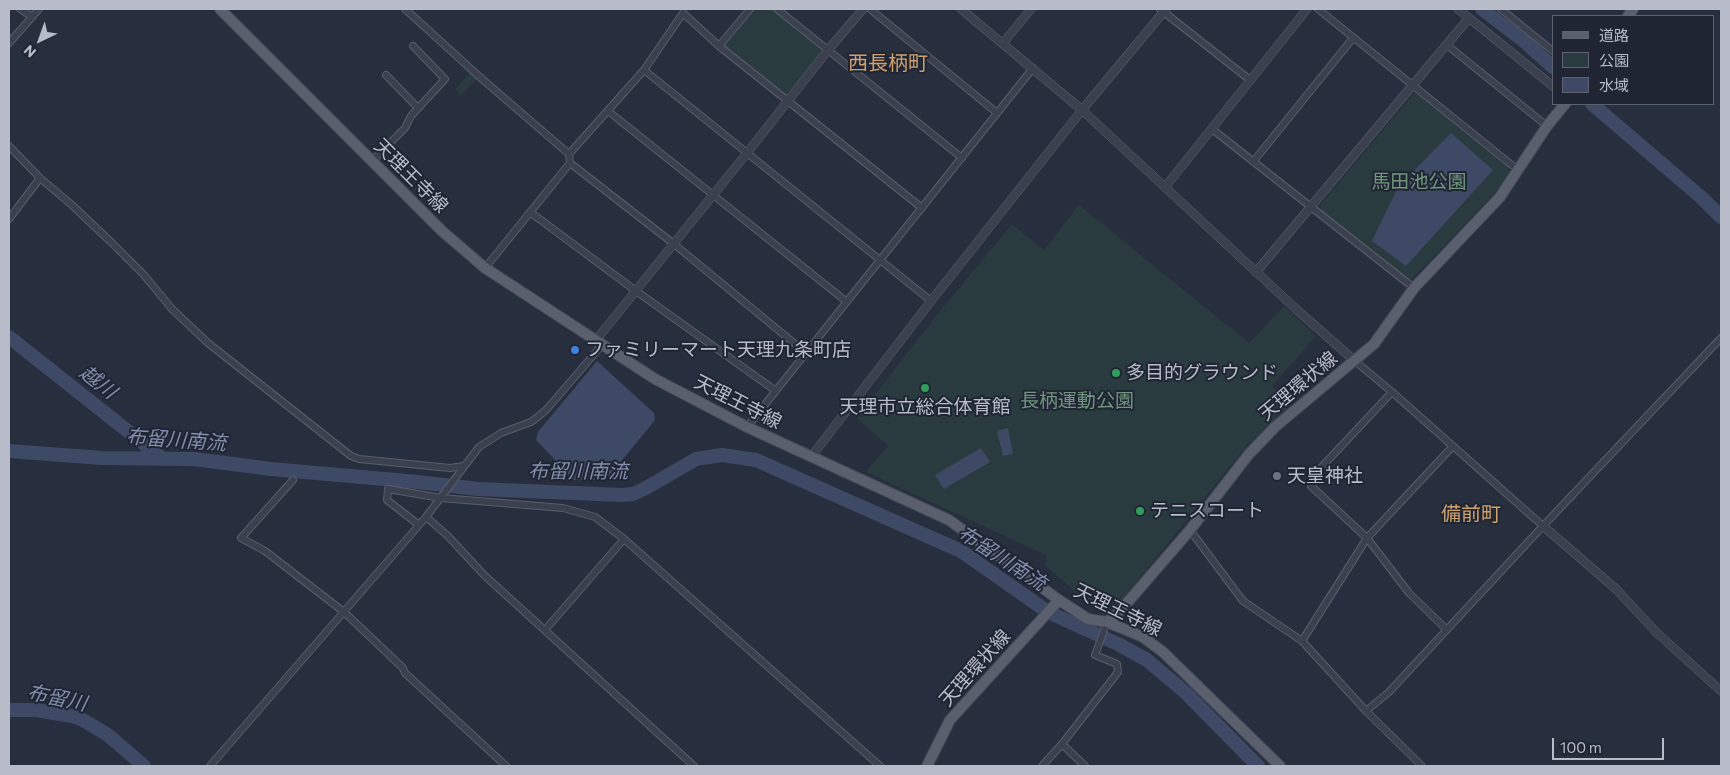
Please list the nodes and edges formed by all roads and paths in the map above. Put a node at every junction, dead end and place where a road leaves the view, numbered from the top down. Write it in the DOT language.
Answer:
graph roads {
  1 [pos="20,9"];
  2 [pos="38,9"];
  3 [pos="220,9"];
  4 [pos="406,9"];
  5 [pos="750,9"];
  6 [pos="777,9"];
  7 [pos="863,9"];
  8 [pos="870,9"];
  9 [pos="961,9"];
  10 [pos="1031,9"];
  11 [pos="1307,9"];
  12 [pos="1318,9"];
  13 [pos="1458,9"];
  14 [pos="1501,9"];
  15 [pos="1163,10"];
  16 [pos="31,16"];
  17 [pos="1469,18"];
  18 [pos="1353,38"];
  19 [pos="9,43"];
  20 [pos="1003,43"];
  21 [pos="1447,45"];
  22 [pos="412,46"];
  23 [pos="719,46"];
  24 [pos="828,50"];
  25 [pos="1552,50"];
  26 [pos="1033,68"];
  27 [pos="644,70"];
  28 [pos="386,75"];
  29 [pos="1250,80"];
  30 [pos="1552,85"];
  31 [pos="1413,86"];
  32 [pos="787,101"];
  33 [pos="1564,105"];
  34 [pos="418,108"];
  35 [pos="1082,110"];
  36 [pos="608,111"];
  37 [pos="997,114"];
  38 [pos="1547,126"];
  39 [pos="1212,129"];
  40 [pos="9,146"];
  41 [pos="748,153"];
  42 [pos="569,154"];
  43 [pos="962,158"];
  44 [pos="372,161"];
  45 [pos="1253,162"];
  46 [pos="570,163"];
  47 [pos="1518,170"];
  48 [pos="40,178"];
  49 [pos="1166,186"];
  50 [pos="713,195"];
  51 [pos="1311,207"];
  52 [pos="922,208"];
  53 [pos="530,212"];
  54 [pos="9,219"];
  55 [pos="674,244"];
  56 [pos="880,260"];
  57 [pos="486,268"];
  58 [pos="1256,272"];
  59 [pos="1414,288"];
  60 [pos="636,291"];
  61 [pos="931,301"];
  62 [pos="847,302"];
  63 [pos="1721,338"];
  64 [pos="599,343"];
  65 [pos="806,353"];
  66 [pos="1355,361"];
  67 [pos="776,391"];
  68 [pos="1392,392"];
  69 [pos="747,427"];
  70 [pos="1453,446"];
  71 [pos="810,457"];
  72 [pos="462,468"];
  73 [pos="294,480"];
  74 [pos="443,496"];
  75 [pos="426,517"];
  76 [pos="419,524"];
  77 [pos="1542,526"];
  78 [pos="1190,530"];
  79 [pos="1367,538"];
  80 [pos="624,539"];
  81 [pos="1057,602"];
  82 [pos="344,612"];
  83 [pos="1106,626"];
  84 [pos="545,630"];
  85 [pos="1446,630"];
  86 [pos="1302,642"];
  87 [pos="1721,691"];
  88 [pos="1366,711"];
  89 [pos="1062,744"];
  90 [pos="210,766"];
  91 [pos="506,766"];
  92 [pos="694,766"];
  93 [pos="880,766"];
  94 [pos="927,766"];
  95 [pos="1042,766"];
  96 [pos="1085,766"];
  97 [pos="1280,766"];
  98 [pos="1422,766"];
  1 -- 16 [label="street"];
  2 -- 16 [label="street"];
  3 -- 44 [label="main road, 天理王寺線"];
  4 -- 42 [label="street"];
  5 -- 23 [label="street"];
  6 -- 24 [label="street"];
  7 -- 24 [label="street"];
  8 -- 37 [label="street"];
  9 -- 20 [label="street"];
  10 -- 20 [label="street"];
  11 -- 29 [label="street"];
  12 -- 18 [label="street"];
  13 -- 17 [label="street"];
  14 -- 25 [label="street"];
  15 -- 29 [label="street"];
  15 -- 35 [label="street"];
  16 -- 19 [label="street"];
  17 -- 21 [label="street"];
  17 -- 30 [label="street"];
  18 -- 31 [label="street"];
  18 -- 45 [label="street"];
  20 -- 26 [label="street"];
  21 -- 31 [label="street"];
  21 -- 38 [label="street"];
  22 -- 34 [label="street"];
  23 -- 27 [label="street"];
  23 -- 32 [label="street"];
  24 -- 32 [label="street"];
  24 -- 43 [label="street"];
  26 -- 35 [label="street"];
  26 -- 37 [label="street"];
  27 -- 36 [label="street"];
  27 -- 41 [label="street"];
  28 -- 34 [label="street"];
  29 -- 39 [label="street"];
  31 -- 47 [label="street"];
  31 -- 51 [label="street"];
  32 -- 41 [label="street"];
  32 -- 52 [label="street"];
  33 -- 38 [label="main road, 天理環状線"];
  34 -- 44 [label="street"];
  35 -- 49 [label="street"];
  35 -- 61 [label="street"];
  36 -- 42 [label="street"];
  36 -- 50 [label="street"];
  37 -- 43 [label="street"];
  38 -- 47 [label="main road, 天理環状線"];
  39 -- 45 [label="street"];
  39 -- 49 [label="street"];
  40 -- 48 [label="street"];
  41 -- 50 [label="street"];
  41 -- 56 [label="street"];
  42 -- 46 [label="street"];
  43 -- 52 [label="street"];
  44 -- 57 [label="main road, 天理王寺線"];
  45 -- 51 [label="street"];
  46 -- 53 [label="street"];
  46 -- 55 [label="street"];
  47 -- 59 [label="main road, 天理環状線"];
  48 -- 54 [label="street"];
  48 -- 72 [label="street"];
  49 -- 58 [label="street"];
  50 -- 55 [label="street"];
  50 -- 62 [label="street"];
  51 -- 58 [label="street"];
  51 -- 59 [label="street"];
  52 -- 56 [label="street"];
  53 -- 57 [label="street"];
  53 -- 60 [label="street"];
  55 -- 60 [label="street"];
  55 -- 65 [label="street"];
  56 -- 61 [label="street"];
  56 -- 62 [label="street"];
  57 -- 64 [label="main road, 天理王寺線"];
  58 -- 66 [label="street"];
  59 -- 66 [label="main road, 天理環状線"];
  60 -- 64 [label="street"];
  60 -- 67 [label="street"];
  61 -- 71 [label="street"];
  62 -- 65 [label="street"];
  63 -- 77 [label="street"];
  64 -- 69 [label="main road, 天理王寺線"];
  64 -- 72 [label="street"];
  65 -- 67 [label="street"];
  66 -- 68 [label="street"];
  66 -- 78 [label="main road, 天理環状線"];
  67 -- 69 [label="street"];
  68 -- 70 [label="street"];
  68 -- 79 [label="street"];
  69 -- 71 [label="main road, 天理王寺線"];
  70 -- 77 [label="street"];
  70 -- 79 [label="street"];
  71 -- 81 [label="main road, 天理王寺線"];
  72 -- 74 [label="street"];
  73 -- 82 [label="street"];
  74 -- 75 [label="street"];
  74 -- 76 [label="street"];
  74 -- 80 [label="street"];
  75 -- 76 [label="street"];
  75 -- 84 [label="street"];
  76 -- 82 [label="street"];
  77 -- 85 [label="street"];
  77 -- 87 [label="street"];
  78 -- 83 [label="main road, 天理環状線"];
  78 -- 86 [label="street"];
  79 -- 85 [label="street"];
  79 -- 86 [label="street"];
  80 -- 84 [label="street"];
  80 -- 93 [label="street"];
  81 -- 83 [label="main road, 天理王寺線"];
  81 -- 94 [label="main road, 天理環状線"];
  82 -- 90 [label="street"];
  82 -- 91 [label="street"];
  83 -- 89 [label="street"];
  83 -- 97 [label="main road, 天理王寺線"];
  84 -- 92 [label="street"];
  85 -- 88 [label="street"];
  86 -- 88 [label="street"];
  88 -- 98 [label="street"];
  89 -- 95 [label="street"];
  89 -- 96 [label="street"];
}
